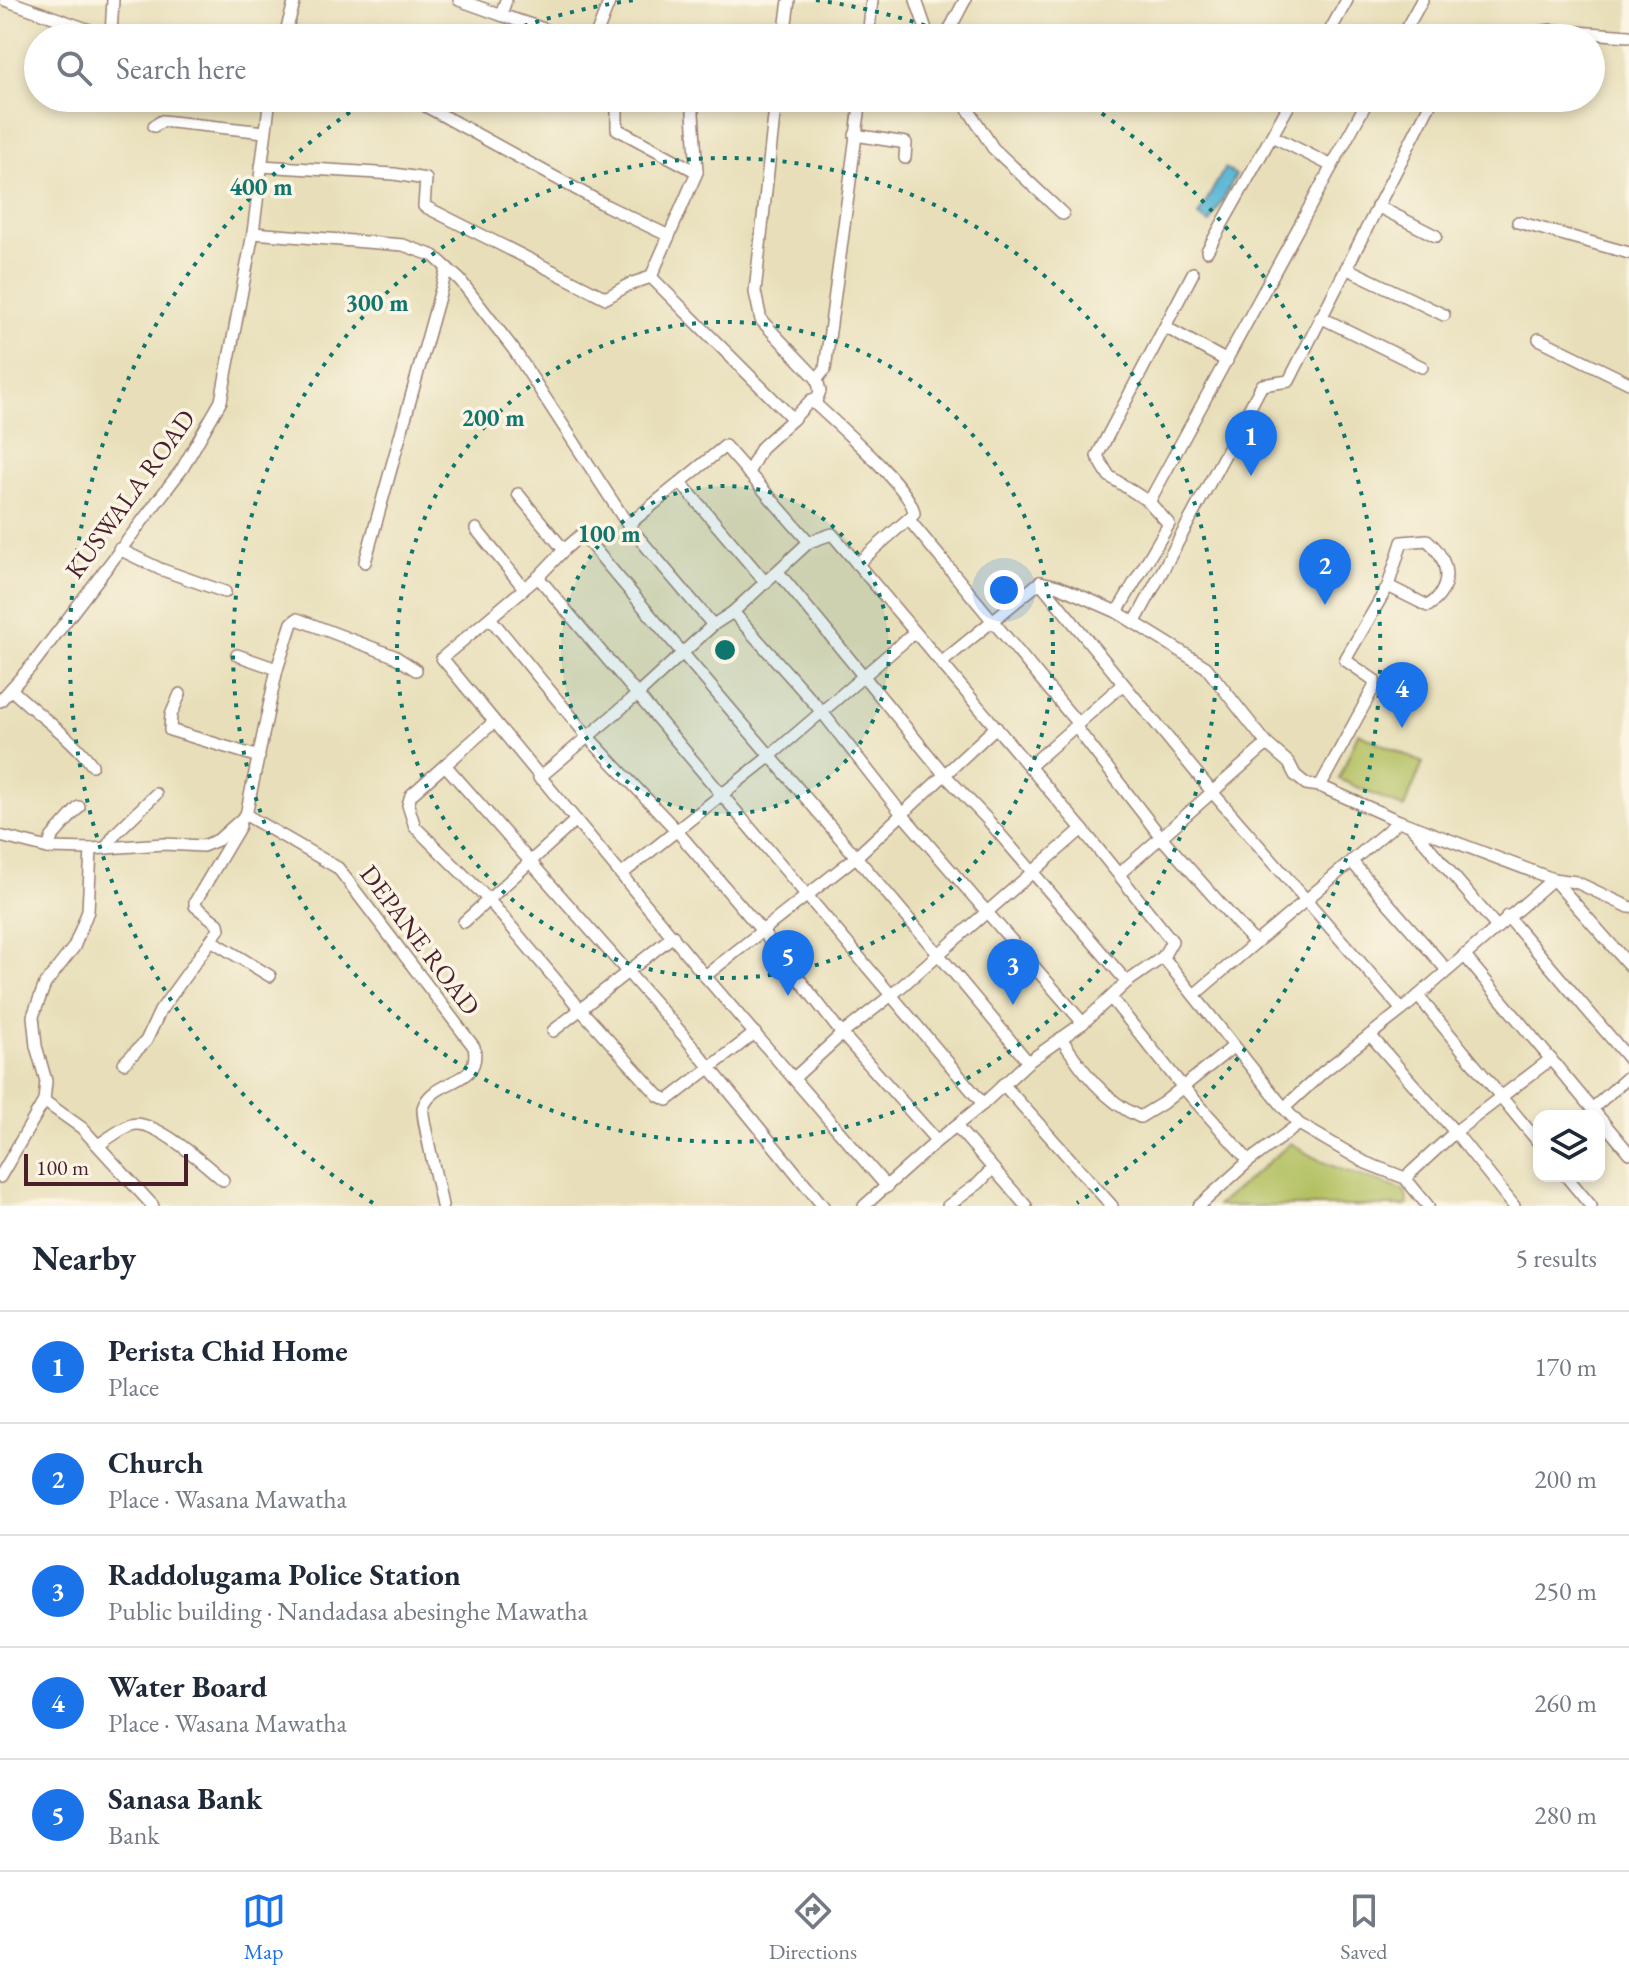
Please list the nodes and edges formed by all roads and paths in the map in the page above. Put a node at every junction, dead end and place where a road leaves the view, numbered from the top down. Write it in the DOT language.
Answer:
graph roads {
  1 [pos="5,0"];
  2 [pos="113,0"];
  3 [pos="295,0"];
  4 [pos="459,0"];
  5 [pos="506,0"];
  6 [pos="610,0"];
  7 [pos="789,0"];
  8 [pos="872,0"];
  9 [pos="916,0"];
  10 [pos="965,0"];
  11 [pos="1347,0"];
  12 [pos="1422,0"];
  13 [pos="501,15"];
  14 [pos="73,24"];
  15 [pos="112,24"];
  16 [pos="288,24"];
  17 [pos="528,24"];
  18 [pos="601,24"];
  19 [pos="786,24"];
  20 [pos="869,24"];
  21 [pos="924,24"];
  22 [pos="952,24"];
  23 [pos="1334,24"];
  24 [pos="1409,24"];
  25 [pos="1605,34"];
  26 [pos="1629,36"];
  27 [pos="268,112"];
  28 [pos="436,112"];
  29 [pos="617,112"];
  30 [pos="693,112"];
  31 [pos="774,112"];
  32 [pos="859,112"];
  33 [pos="970,112"];
  34 [pos="1285,112"];
  35 [pos="1361,112"];
  36 [pos="1426,112"];
  37 [pos="154,126"];
  38 [pos="265,132"];
  39 [pos="855,135"];
  40 [pos="1272,136"];
  41 [pos="905,158"];
  42 [pos="261,166"];
  43 [pos="1332,166"];
  44 [pos="697,172"];
  45 [pos="1377,206"];
  46 [pos="1063,214"];
  47 [pos="1518,222"];
  48 [pos="253,233"];
  49 [pos="669,236"];
  50 [pos="1436,236"];
  51 [pos="1207,251"];
  52 [pos="1629,253"];
  53 [pos="447,268"];
  54 [pos="1346,268"];
  55 [pos="1193,273"];
  56 [pos="651,277"];
  57 [pos="1444,315"];
  58 [pos="1320,317"];
  59 [pos="1165,327"];
  60 [pos="1539,339"];
  61 [pos="1227,361"];
  62 [pos="1422,367"];
  63 [pos="817,379"];
  64 [pos="1629,383"];
  65 [pos="815,404"];
  66 [pos="793,419"];
  67 [pos="748,473"];
  68 [pos="681,483"];
  69 [pos="518,494"];
  70 [pos="1149,502"];
  71 [pos="910,521"];
  72 [pos="628,525"];
  73 [pos="476,529"];
  74 [pos="809,542"];
  75 [pos="119,549"];
  76 [pos="564,550"];
  77 [pos="365,562"];
  78 [pos="857,564"];
  79 [pos="778,572"];
  80 [pos="538,577"];
  81 [pos="1040,582"];
  82 [pos="766,583"];
  83 [pos="1388,586"];
  84 [pos="524,588"];
  85 [pos="225,592"];
  86 [pos="733,612"];
  87 [pos="1117,612"];
  88 [pos="490,618"];
  89 [pos="992,621"];
  90 [pos="1135,622"];
  91 [pos="713,625"];
  92 [pos="915,632"];
  93 [pos="681,653"];
  94 [pos="237,655"];
  95 [pos="941,663"];
  96 [pos="277,669"];
  97 [pos="416,670"];
  98 [pos="863,675"];
  99 [pos="1123,684"];
  100 [pos="11,689"];
  101 [pos="180,694"];
  102 [pos="637,695"];
  103 [pos="0,701"];
  104 [pos="822,712"];
  105 [pos="494,722"];
  106 [pos="1076,725"];
  107 [pos="996,727"];
  108 [pos="588,737"];
  109 [pos="1267,744"];
  110 [pos="259,757"];
  111 [pos="769,757"];
  112 [pos="92,765"];
  113 [pos="445,765"];
  114 [pos="1030,766"];
  115 [pos="944,774"];
  116 [pos="539,778"];
  117 [pos="1320,786"];
  118 [pos="1213,793"];
  119 [pos="156,794"];
  120 [pos="721,795"];
  121 [pos="79,807"];
  122 [pos="902,814"];
  123 [pos="246,815"];
  124 [pos="576,820"];
  125 [pos="1404,822"];
  126 [pos="1082,829"];
  127 [pos="677,831"];
  128 [pos="0,836"];
  129 [pos="1161,837"];
  130 [pos="48,848"];
  131 [pos="106,848"];
  132 [pos="91,849"];
  133 [pos="857,856"];
  134 [pos="1351,861"];
  135 [pos="529,862"];
  136 [pos="1031,873"];
  137 [pos="622,874"];
  138 [pos="1119,874"];
  139 [pos="1553,879"];
  140 [pos="805,896"];
  141 [pos="488,899"];
  142 [pos="1305,900"];
  143 [pos="1629,907"];
  144 [pos="986,912"];
  145 [pos="1507,916"];
  146 [pos="464,922"];
  147 [pos="1496,926"];
  148 [pos="762,931"];
  149 [pos="673,936"];
  150 [pos="211,940"];
  151 [pos="1255,943"];
  152 [pos="938,953"];
  153 [pos="1464,955"];
  154 [pos="1163,957"];
  155 [pos="1629,965"];
  156 [pos="1447,970"];
  157 [pos="626,973"];
  158 [pos="270,976"];
  159 [pos="705,976"];
  160 [pos="1127,982"];
  161 [pos="1194,995"];
  162 [pos="891,996"];
  163 [pos="1418,996"];
  164 [pos="1111,998"];
  165 [pos="581,1010"];
  166 [pos="1402,1010"];
  167 [pos="1083,1023"];
  168 [pos="553,1031"];
  169 [pos="755,1033"];
  170 [pos="842,1034"];
  171 [pos="1370,1035"];
  172 [pos="1061,1038"];
  173 [pos="1234,1046"];
  174 [pos="1551,1059"];
  175 [pos="1629,1059"];
  176 [pos="1028,1062"];
  177 [pos="124,1063"];
  178 [pos="710,1070"];
  179 [pos="1629,1076"];
  180 [pos="794,1078"];
  181 [pos="1003,1084"];
  182 [pos="1182,1086"];
  183 [pos="1502,1097"];
  184 [pos="44,1101"];
  185 [pos="983,1104"];
  186 [pos="1284,1108"];
  187 [pos="1593,1110"];
  188 [pos="1599,1110"];
  189 [pos="1299,1124"];
  190 [pos="1605,1125"];
  191 [pos="956,1126"];
  192 [pos="1455,1132"];
  193 [pos="1533,1136"];
  194 [pos="937,1141"];
  195 [pos="98,1145"];
  196 [pos="1629,1153"];
  197 [pos="1249,1161"];
  198 [pos="992,1169"];
  199 [pos="0,1177"];
  200 [pos="1405,1178"];
  201 [pos="223,1180"];
  202 [pos="1571,1182"];
  203 [pos="887,1187"];
  204 [pos="1422,1204"];
  205 [pos="153,1206"];
  206 [pos="442,1206"];
  207 [pos="823,1206"];
  208 [pos="864,1206"];
  209 [pos="948,1206"];
  210 [pos="1026,1206"];
  211 [pos="1112,1206"];
  212 [pos="1199,1206"];
  213 [pos="1514,1206"];
  214 [pos="1591,1206"];
  1 -- 14 [label="street"];
  2 -- 15 [label="street"];
  3 -- 16 [label="street"];
  4 -- 13 [label="street"];
  5 -- 13 [label="street"];
  6 -- 18 [label="street"];
  7 -- 19 [label="street"];
  8 -- 20 [label="street"];
  9 -- 21 [label="street"];
  10 -- 22 [label="street"];
  11 -- 23 [label="street"];
  12 -- 24 [label="street"];
  13 -- 17 [label="street"];
  25 -- 26 [label="street"];
  27 -- 38 [label="street, KUSWALA ROAD"];
  28 -- 49 [label="street"];
  29 -- 44 [label="street"];
  30 -- 44 [label="street"];
  31 -- 63 [label="street"];
  32 -- 39 [label="street"];
  33 -- 46 [label="street"];
  34 -- 40 [label="street"];
  35 -- 43 [label="street"];
  36 -- 45 [label="street"];
  37 -- 38 [label="street"];
  38 -- 42 [label="street, KUSWALA ROAD"];
  39 -- 41 [label="street"];
  39 -- 63 [label="street"];
  40 -- 43 [label="street"];
  40 -- 51 [label="street"];
  42 -- 48 [label="street, KUSWALA ROAD"];
  42 -- 56 [label="street"];
  43 -- 61 [label="street"];
  44 -- 49 [label="street"];
  45 -- 50 [label="street"];
  45 -- 54 [label="street"];
  47 -- 52 [label="street"];
  48 -- 53 [label="street"];
  48 -- 75 [label="street, KUSWALA ROAD"];
  49 -- 56 [label="street"];
  53 -- 72 [label="street"];
  53 -- 77 [label="street"];
  54 -- 57 [label="street"];
  54 -- 58 [label="street"];
  55 -- 59 [label="street"];
  56 -- 66 [label="street"];
  58 -- 62 [label="street"];
  58 -- 90 [label="street"];
  59 -- 61 [label="street"];
  59 -- 70 [label="street"];
  60 -- 64 [label="street"];
  61 -- 70 [label="street"];
  63 -- 65 [label="street"];
  65 -- 66 [label="street"];
  65 -- 71 [label="street"];
  66 -- 67 [label="street"];
  67 -- 68 [label="street"];
  67 -- 74 [label="street"];
  68 -- 72 [label="street"];
  68 -- 82 [label="street"];
  69 -- 76 [label="street"];
  70 -- 87 [label="street"];
  71 -- 78 [label="street"];
  71 -- 89 [label="street"];
  72 -- 91 [label="street"];
  73 -- 84 [label="street"];
  74 -- 78 [label="street"];
  74 -- 79 [label="street"];
  75 -- 85 [label="street"];
  75 -- 100 [label="street, KUSWALA ROAD"];
  76 -- 80 [label="street"];
  76 -- 93 [label="street"];
  78 -- 92 [label="street"];
  79 -- 82 [label="street"];
  79 -- 98 [label="street"];
  80 -- 84 [label="street"];
  80 -- 102 [label="street"];
  81 -- 87 [label="street"];
  81 -- 89 [label="street"];
  81 -- 99 [label="street"];
  82 -- 86 [label="street"];
  83 -- 83 [label="street"];
  83 -- 117 [label="street"];
  84 -- 88 [label="street"];
  86 -- 91 [label="street"];
  86 -- 104 [label="street"];
  87 -- 90 [label="street"];
  88 -- 105 [label="street"];
  88 -- 108 [label="street"];
  89 -- 95 [label="street"];
  89 -- 106 [label="street"];
  90 -- 109 [label="street"];
  91 -- 93 [label="street"];
  92 -- 95 [label="street"];
  92 -- 98 [label="street"];
  93 -- 102 [label="street"];
  93 -- 111 [label="street"];
  94 -- 96 [label="street"];
  95 -- 107 [label="street"];
  96 -- 97 [label="street"];
  96 -- 110 [label="street"];
  98 -- 104 [label="street"];
  98 -- 115 [label="street"];
  99 -- 106 [label="street"];
  99 -- 118 [label="street"];
  100 -- 103 [label="street, KUSWALA ROAD"];
  100 -- 112 [label="street"];
  101 -- 110 [label="street"];
  102 -- 108 [label="street"];
  102 -- 120 [label="street"];
  104 -- 111 [label="street"];
  104 -- 122 [label="street"];
  105 -- 113 [label="street"];
  105 -- 116 [label="street"];
  106 -- 114 [label="street"];
  106 -- 129 [label="street"];
  107 -- 114 [label="street"];
  107 -- 115 [label="street"];
  108 -- 116 [label="street"];
  108 -- 127 [label="street"];
  109 -- 117 [label="street"];
  109 -- 118 [label="street"];
  110 -- 123 [label="street"];
  111 -- 120 [label="street"];
  111 -- 133 [label="street"];
  113 -- 135 [label="street"];
  113 -- 141 [label="street"];
  114 -- 126 [label="street"];
  115 -- 122 [label="street"];
  115 -- 136 [label="street"];
  116 -- 124 [label="street"];
  117 -- 125 [label="street"];
  118 -- 129 [label="street"];
  118 -- 142 [label="street"];
  119 -- 131 [label="street"];
  120 -- 127 [label="street"];
  120 -- 140 [label="street"];
  121 -- 130 [label="street"];
  122 -- 133 [label="street"];
  122 -- 144 [label="street"];
  123 -- 131 [label="street"];
  123 -- 150 [label="street"];
  123 -- 206 [label="street, DEPANE ROAD"];
  124 -- 135 [label="street"];
  124 -- 137 [label="street"];
  125 -- 134 [label="street"];
  125 -- 139 [label="street"];
  125 -- 147 [label="street"];
  126 -- 136 [label="street"];
  126 -- 138 [label="street"];
  127 -- 137 [label="street"];
  127 -- 148 [label="street"];
  128 -- 130 [label="street"];
  129 -- 138 [label="street"];
  129 -- 151 [label="street"];
  130 -- 132 [label="street"];
  131 -- 132 [label="street"];
  132 -- 184 [label="street"];
  133 -- 140 [label="street"];
  133 -- 152 [label="street"];
  134 -- 142 [label="street"];
  134 -- 156 [label="street"];
  135 -- 141 [label="street"];
  135 -- 157 [label="street"];
  136 -- 144 [label="street"];
  136 -- 160 [label="street"];
  137 -- 149 [label="street"];
  138 -- 154 [label="street"];
  139 -- 143 [label="street"];
  139 -- 145 [label="street"];
  139 -- 155 [label="street"];
  140 -- 148 [label="street"];
  140 -- 162 [label="street"];
  141 -- 146 [label="street"];
  141 -- 165 [label="street"];
  142 -- 151 [label="street"];
  142 -- 166 [label="street"];
  144 -- 152 [label="street"];
  144 -- 167 [label="street"];
  145 -- 147 [label="street"];
  145 -- 175 [label="street"];
  147 -- 153 [label="street"];
  148 -- 159 [label="street"];
  148 -- 170 [label="street"];
  149 -- 157 [label="street"];
  149 -- 159 [label="street"];
  150 -- 158 [label="street"];
  150 -- 177 [label="street"];
  151 -- 161 [label="street"];
  152 -- 162 [label="street"];
  152 -- 176 [label="street"];
  153 -- 156 [label="street"];
  153 -- 174 [label="street"];
  154 -- 160 [label="street"];
  154 -- 161 [label="street"];
  156 -- 163 [label="street"];
  157 -- 165 [label="street"];
  157 -- 178 [label="street"];
  159 -- 169 [label="street"];
  160 -- 164 [label="street"];
  161 -- 173 [label="street"];
  162 -- 170 [label="street"];
  162 -- 185 [label="street"];
  163 -- 166 [label="street"];
  163 -- 183 [label="street"];
  164 -- 167 [label="street"];
  164 -- 182 [label="street"];
  165 -- 168 [label="street"];
  165 -- 178 [label="street"];
  166 -- 171 [label="street"];
  167 -- 172 [label="street"];
  169 -- 178 [label="street"];
  169 -- 180 [label="street"];
  170 -- 180 [label="street"];
  170 -- 194 [label="street"];
  171 -- 186 [label="street"];
  171 -- 192 [label="street"];
  172 -- 176 [label="street"];
  172 -- 182 [label="street"];
  173 -- 182 [label="street"];
  173 -- 186 [label="street"];
  174 -- 183 [label="street"];
  174 -- 187 [label="street"];
  176 -- 181 [label="street"];
  178 -- 207 [label="street"];
  179 -- 188 [label="street"];
  180 -- 203 [label="street"];
  181 -- 185 [label="street"];
  181 -- 211 [label="street"];
  182 -- 197 [label="street"];
  183 -- 192 [label="street"];
  183 -- 193 [label="street"];
  184 -- 195 [label="street"];
  184 -- 199 [label="street"];
  185 -- 191 [label="street"];
  186 -- 189 [label="street"];
  189 -- 197 [label="street"];
  189 -- 200 [label="street"];
  190 -- 196 [label="street"];
  191 -- 194 [label="street"];
  191 -- 198 [label="street"];
  192 -- 200 [label="street"];
  192 -- 213 [label="street"];
  194 -- 203 [label="street"];
  195 -- 201 [label="street"];
  195 -- 205 [label="street"];
  197 -- 212 [label="street"];
  198 -- 209 [label="street"];
  198 -- 210 [label="street"];
  200 -- 204 [label="street"];
  202 -- 214 [label="street"];
  203 -- 208 [label="street"];
}
